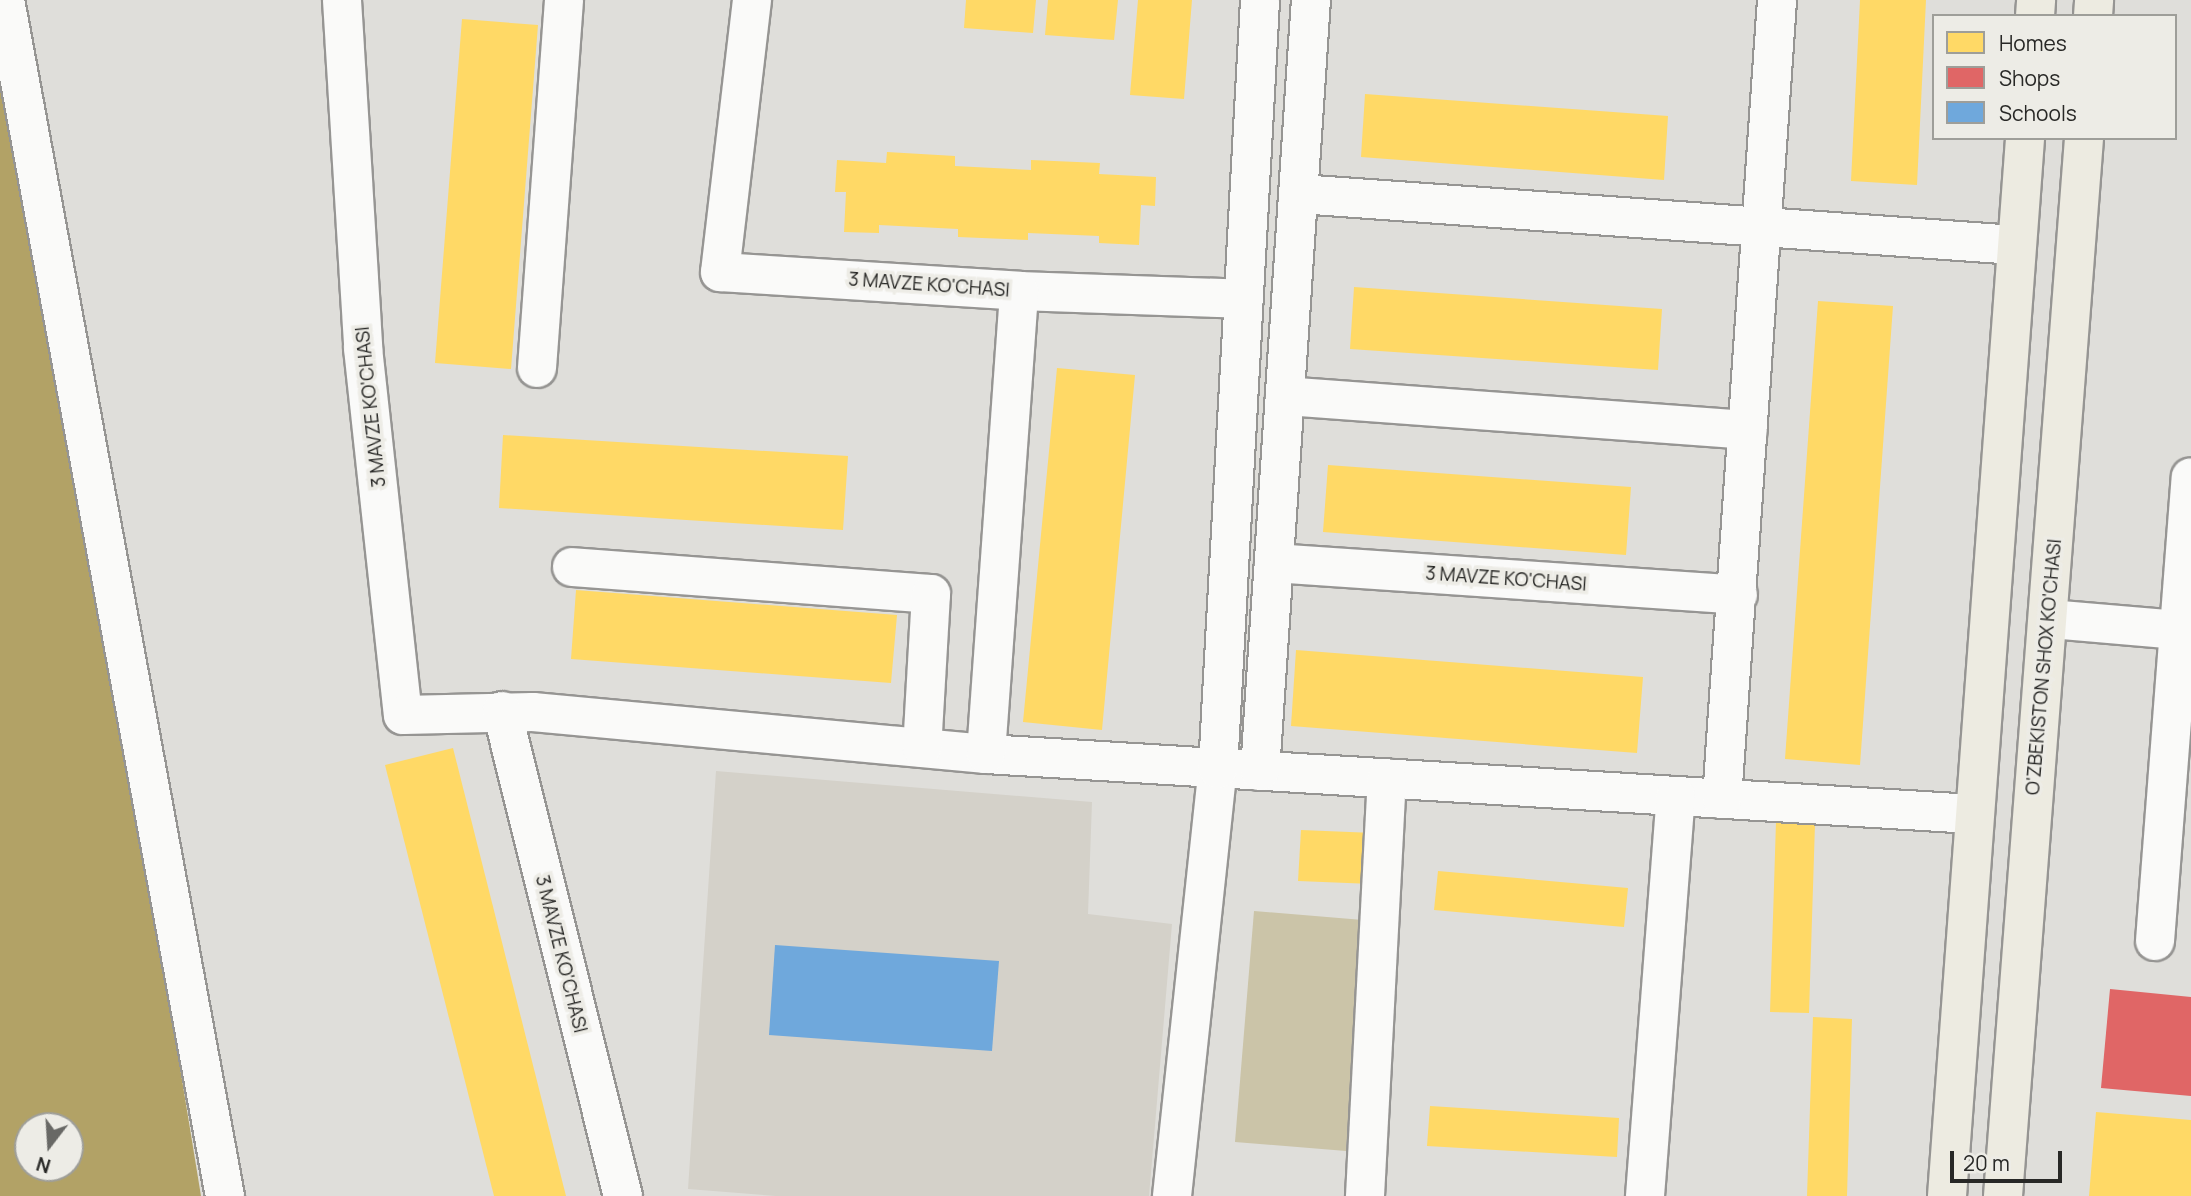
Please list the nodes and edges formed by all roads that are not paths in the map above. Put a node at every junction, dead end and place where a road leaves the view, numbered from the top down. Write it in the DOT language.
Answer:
graph roads {
  1 [pos="5,0"];
  2 [pos="342,0"];
  3 [pos="564,0"];
  4 [pos="752,0"];
  5 [pos="1260,0"];
  6 [pos="1311,0"];
  7 [pos="1777,0"];
  8 [pos="2025,140"];
  9 [pos="2084,140"];
  10 [pos="1299,194"];
  11 [pos="1762,225"];
  12 [pos="2016,245"];
  13 [pos="1019,291"];
  14 [pos="1244,299"];
  15 [pos="537,368"];
  16 [pos="1285,396"];
  17 [pos="1748,430"];
  18 [pos="2191,477"];
  19 [pos="1274,563"];
  20 [pos="572,567"];
  21 [pos="1738,595"];
  22 [pos="2050,619"];
  23 [pos="2184,630"];
  24 [pos="502,711"];
  25 [pos="922,748"];
  26 [pos="986,754"];
  27 [pos="1218,769"];
  28 [pos="1260,771"];
  29 [pos="1387,779"];
  30 [pos="1676,796"];
  31 [pos="1722,799"];
  32 [pos="1975,814"];
  33 [pos="2155,941"];
  34 [pos="225,1196"];
  35 [pos="623,1196"];
  36 [pos="1172,1196"];
  37 [pos="1365,1196"];
  38 [pos="1645,1196"];
  39 [pos="1948,1196"];
  40 [pos="2003,1196"];
  1 -- 34 [label="street"];
  2 -- 24 [label="street, 3 MAVZE KO'CHASI"];
  3 -- 15 [label="street"];
  4 -- 13 [label="street, 3 MAVZE KO'CHASI"];
  5 -- 14 [label="street"];
  6 -- 10 [label="street"];
  7 -- 11 [label="street"];
  8 -- 12 [label="main road"];
  9 -- 22 [label="main road, O'ZBEKISTON SHOX KO'CHASI"];
  10 -- 11 [label="street"];
  10 -- 16 [label="street"];
  11 -- 12 [label="street"];
  11 -- 17 [label="street"];
  12 -- 32 [label="main road"];
  13 -- 14 [label="street, 3 MAVZE KO'CHASI"];
  13 -- 26 [label="street"];
  14 -- 27 [label="street"];
  16 -- 17 [label="street"];
  16 -- 19 [label="street"];
  17 -- 21 [label="street"];
  18 -- 23 [label="street"];
  19 -- 21 [label="street, 3 MAVZE KO'CHASI"];
  19 -- 28 [label="street"];
  20 -- 25 [label="street"];
  21 -- 31 [label="street"];
  22 -- 23 [label="street"];
  22 -- 40 [label="main road, O'ZBEKISTON SHOX KO'CHASI"];
  23 -- 33 [label="street"];
  24 -- 25 [label="street, 3 MAVZE KO'CHASI"];
  24 -- 35 [label="street, 3 MAVZE KO'CHASI"];
  25 -- 26 [label="street, 3 MAVZE KO'CHASI"];
  26 -- 27 [label="street, 3 MAVZE KO'CHASI"];
  27 -- 28 [label="street, 3 MAVZE KO'CHASI"];
  27 -- 36 [label="street"];
  28 -- 29 [label="street, 3 MAVZE KO'CHASI"];
  29 -- 30 [label="street, 3 MAVZE KO'CHASI"];
  29 -- 37 [label="street"];
  30 -- 31 [label="street, 3 MAVZE KO'CHASI"];
  30 -- 38 [label="street"];
  31 -- 32 [label="street, 3 MAVZE KO'CHASI"];
  32 -- 39 [label="main road"];
}
